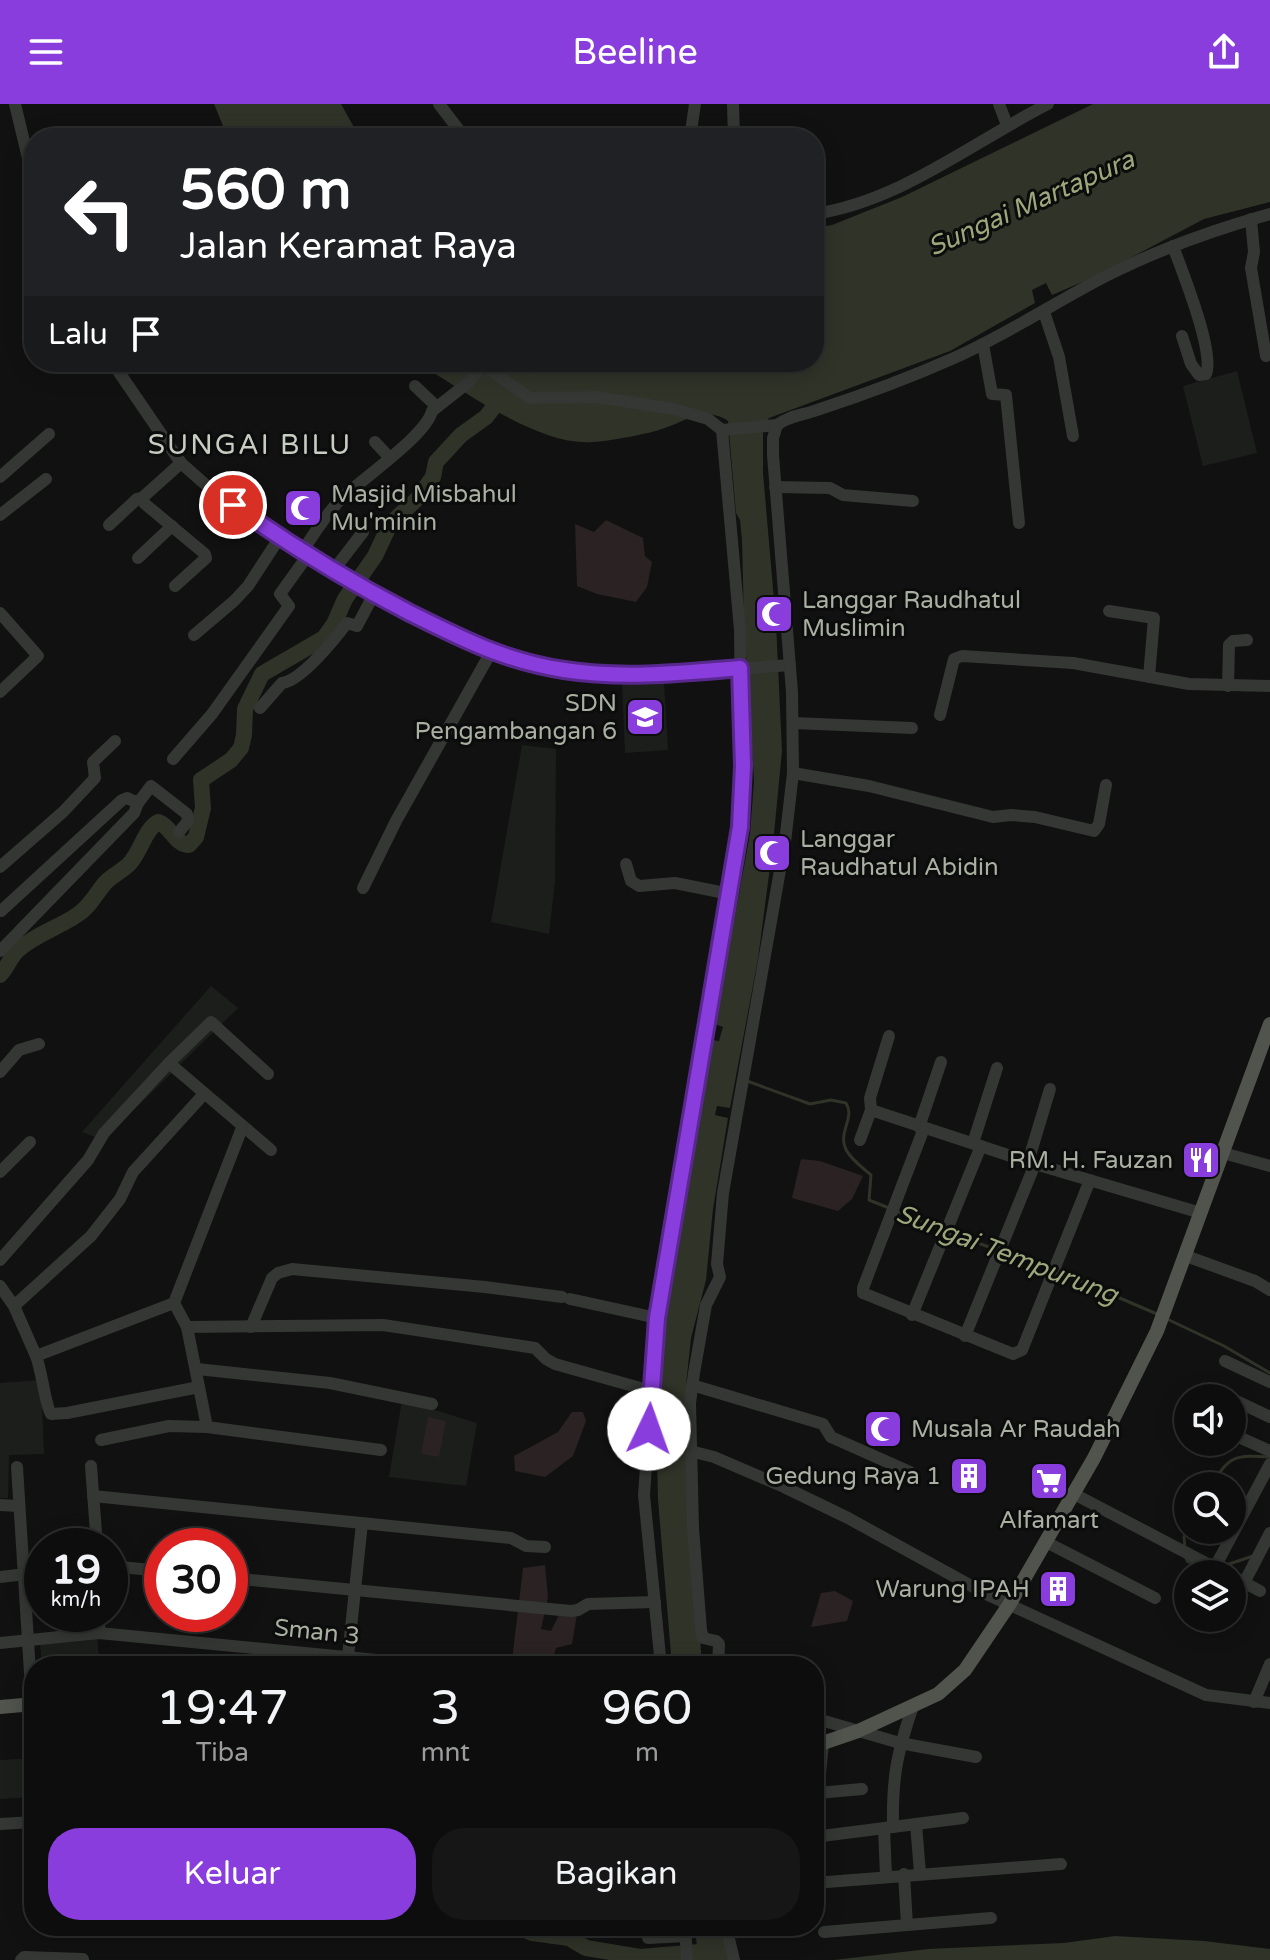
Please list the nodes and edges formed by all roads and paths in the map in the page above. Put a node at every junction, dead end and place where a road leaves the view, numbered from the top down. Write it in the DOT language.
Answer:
graph roads {
  1 [pos="15,104"];
  2 [pos="439,104"];
  3 [pos="695,104"];
  4 [pos="733,104"];
  5 [pos="999,104"];
  6 [pos="1048,104"];
  7 [pos="1007,125"];
  8 [pos="457,128"];
  9 [pos="691,128"];
  10 [pos="734,128"];
  11 [pos="24,141"];
  12 [pos="824,212"];
  13 [pos="1270,214"];
  14 [pos="1251,219"];
  15 [pos="1173,246"];
  16 [pos="1044,312"];
  17 [pos="1182,336"];
  18 [pos="983,344"];
  19 [pos="1266,356"];
  20 [pos="119,372"];
  21 [pos="477,372"];
  22 [pos="493,372"];
  23 [pos="415,386"];
  24 [pos="437,407"];
  25 [pos="772,426"];
  26 [pos="724,430"];
  27 [pos="49,434"];
  28 [pos="1073,436"];
  29 [pos="375,442"];
  30 [pos="389,457"];
  31 [pos="181,463"];
  32 [pos="0,477"];
  33 [pos="46,479"];
  34 [pos="775,487"];
  35 [pos="142,498"];
  36 [pos="913,501"];
  37 [pos="0,515"];
  38 [pos="1019,523"];
  39 [pos="109,525"];
  40 [pos="172,526"];
  41 [pos="363,532"];
  42 [pos="280,537"];
  43 [pos="305,554"];
  44 [pos="138,558"];
  45 [pos="333,571"];
  46 [pos="175,586"];
  47 [pos="374,594"];
  48 [pos="1109,611"];
  49 [pos="0,613"];
  50 [pos="194,635"];
  51 [pos="1247,640"];
  52 [pos="491,652"];
  53 [pos="786,665"];
  54 [pos="742,668"];
  55 [pos="1149,677"];
  56 [pos="1228,686"];
  57 [pos="1270,686"];
  58 [pos="0,692"];
  59 [pos="260,708"];
  60 [pos="940,715"];
  61 [pos="794,723"];
  62 [pos="912,728"];
  63 [pos="115,741"];
  64 [pos="173,759"];
  65 [pos="793,773"];
  66 [pos="1106,785"];
  67 [pos="138,803"];
  68 [pos="179,832"];
  69 [pos="626,864"];
  70 [pos="0,867"];
  71 [pos="363,888"];
  72 [pos="730,894"];
  73 [pos="0,911"];
  74 [pos="18,930"];
  75 [pos="0,951"];
  76 [pos="1270,1025"];
  77 [pos="889,1036"];
  78 [pos="39,1044"];
  79 [pos="941,1062"];
  80 [pos="169,1063"];
  81 [pos="997,1068"];
  82 [pos="0,1072"];
  83 [pos="268,1074"];
  84 [pos="1050,1089"];
  85 [pos="204,1094"];
  86 [pos="871,1110"];
  87 [pos="242,1128"];
  88 [pos="922,1128"];
  89 [pos="860,1140"];
  90 [pos="30,1142"];
  91 [pos="977,1144"];
  92 [pos="271,1150"];
  93 [pos="1223,1153"];
  94 [pos="1031,1163"];
  95 [pos="1270,1166"];
  96 [pos="0,1172"];
  97 [pos="1090,1180"];
  98 [pos="1201,1213"];
  99 [pos="1186,1256"];
  100 [pos="0,1260"];
  101 [pos="0,1286"];
  102 [pos="1270,1290"];
  103 [pos="174,1303"];
  104 [pos="14,1306"];
  105 [pos="912,1315"];
  106 [pos="657,1318"];
  107 [pos="187,1327"];
  108 [pos="251,1327"];
  109 [pos="965,1336"];
  110 [pos="36,1356"];
  111 [pos="1225,1361"];
  112 [pos="197,1369"];
  113 [pos="1270,1382"];
  114 [pos="692,1385"];
  115 [pos="199,1387"];
  116 [pos="651,1391"];
  117 [pos="432,1404"];
  118 [pos="1246,1405"];
  119 [pos="1270,1417"];
  120 [pos="207,1427"];
  121 [pos="101,1440"];
  122 [pos="1246,1440"];
  123 [pos="381,1450"];
  124 [pos="1270,1451"];
  125 [pos="694,1452"];
  126 [pos="1270,1464"];
  127 [pos="91,1466"];
  128 [pos="17,1467"];
  129 [pos="910,1472"];
  130 [pos="1074,1494"];
  131 [pos="93,1496"];
  132 [pos="0,1505"];
  133 [pos="18,1506"];
  134 [pos="362,1523"];
  135 [pos="96,1528"];
  136 [pos="1270,1533"];
  137 [pos="1046,1542"];
  138 [pos="545,1547"];
  139 [pos="24,1557"];
  140 [pos="1201,1560"];
  141 [pos="1219,1560"];
  142 [pos="1246,1563"];
  143 [pos="24,1574"];
  144 [pos="0,1577"];
  145 [pos="248,1580"];
  146 [pos="1246,1584"];
  147 [pos="355,1590"];
  148 [pos="1260,1591"];
  149 [pos="1155,1598"];
  150 [pos="655,1602"];
  151 [pos="1009,1605"];
  152 [pos="30,1632"];
  153 [pos="99,1633"];
  154 [pos="30,1640"];
  155 [pos="0,1643"];
  156 [pos="31,1656"];
  157 [pos="303,1656"];
  158 [pos="348,1656"];
  159 [pos="660,1656"];
  160 [pos="718,1656"];
  161 [pos="1270,1664"];
  162 [pos="1254,1702"];
  163 [pos="1270,1703"];
  164 [pos="24,1705"];
  165 [pos="913,1706"];
  166 [pos="0,1707"];
  167 [pos="824,1721"];
  168 [pos="858,1731"];
  169 [pos="824,1743"];
  170 [pos="900,1743"];
  171 [pos="976,1757"];
  172 [pos="862,1789"];
  173 [pos="824,1792"];
  174 [pos="963,1818"];
  175 [pos="24,1823"];
  176 [pos="0,1824"];
  177 [pos="916,1824"];
  178 [pos="888,1828"];
  179 [pos="824,1836"];
  180 [pos="1061,1864"];
  181 [pos="920,1873"];
  182 [pos="904,1874"];
  183 [pos="886,1876"];
  184 [pos="824,1882"];
  185 [pos="991,1918"];
  186 [pos="907,1925"];
  187 [pos="824,1932"];
  188 [pos="686,1936"];
  189 [pos="728,1936"];
  190 [pos="687,1956"];
  191 [pos="83,1959"];
  192 [pos="21,1960"];
  193 [pos="734,1960"];
  1 -- 11 [label="street"];
  2 -- 8 [label="street"];
  3 -- 9 [label="street"];
  4 -- 10 [label="street"];
  5 -- 7 [label="street"];
  6 -- 7 [label="street"];
  7 -- 12 [label="street"];
  13 -- 14 [label="street"];
  14 -- 15 [label="street"];
  14 -- 19 [label="street"];
  15 -- 16 [label="street"];
  15 -- 17 [label="street"];
  16 -- 18 [label="street"];
  16 -- 28 [label="street"];
  18 -- 25 [label="street"];
  18 -- 38 [label="street"];
  20 -- 31 [label="street"];
  21 -- 24 [label="street"];
  22 -- 26 [label="street"];
  23 -- 24 [label="street"];
  24 -- 30 [label="street"];
  25 -- 26 [label="street"];
  25 -- 34 [label="street"];
  26 -- 54 [label="street"];
  27 -- 32 [label="street"];
  29 -- 30 [label="street"];
  30 -- 43 [label="street"];
  31 -- 35 [label="street"];
  31 -- 42 [label="street"];
  33 -- 37 [label="street"];
  34 -- 36 [label="street"];
  34 -- 53 [label="street"];
  35 -- 39 [label="street"];
  35 -- 40 [label="street"];
  40 -- 44 [label="street"];
  40 -- 46 [label="street"];
  41 -- 45 [label="street"];
  42 -- 43 [label="street"];
  42 -- 50 [label="street"];
  43 -- 45 [label="street"];
  43 -- 64 [label="street"];
  45 -- 47 [label="street"];
  47 -- 52 [label="street"];
  47 -- 59 [label="street"];
  48 -- 55 [label="street"];
  49 -- 58 [label="street"];
  51 -- 56 [label="street"];
  52 -- 54 [label="street"];
  52 -- 71 [label="street"];
  53 -- 54 [label="street"];
  53 -- 61 [label="street"];
  54 -- 72 [label="street"];
  55 -- 56 [label="street"];
  55 -- 60 [label="street"];
  56 -- 57 [label="street"];
  61 -- 62 [label="street"];
  61 -- 65 [label="street"];
  63 -- 70 [label="street"];
  65 -- 66 [label="street"];
  65 -- 114 [label="street"];
  67 -- 68 [label="street"];
  67 -- 73 [label="street"];
  67 -- 74 [label="street"];
  69 -- 72 [label="street"];
  72 -- 106 [label="street"];
  73 -- 74 [label="street"];
  74 -- 75 [label="street"];
  76 -- 93 [label="main road"];
  77 -- 86 [label="street"];
  78 -- 82 [label="street"];
  79 -- 88 [label="street"];
  80 -- 83 [label="street"];
  80 -- 85 [label="street"];
  80 -- 100 [label="street"];
  81 -- 91 [label="street"];
  84 -- 94 [label="street"];
  85 -- 87 [label="street"];
  85 -- 104 [label="street"];
  86 -- 88 [label="street"];
  86 -- 89 [label="street"];
  87 -- 92 [label="street"];
  87 -- 103 [label="street"];
  88 -- 91 [label="street"];
  88 -- 105 [label="street"];
  90 -- 96 [label="street"];
  91 -- 94 [label="street"];
  91 -- 105 [label="street"];
  93 -- 95 [label="street"];
  93 -- 98 [label="main road"];
  94 -- 97 [label="street"];
  94 -- 109 [label="street"];
  97 -- 98 [label="street"];
  97 -- 109 [label="street"];
  98 -- 99 [label="main road"];
  99 -- 102 [label="street"];
  99 -- 130 [label="main road"];
  101 -- 104 [label="street"];
  103 -- 107 [label="street"];
  103 -- 110 [label="street"];
  104 -- 110 [label="street"];
  105 -- 109 [label="street"];
  106 -- 108 [label="street"];
  106 -- 116 [label="street"];
  107 -- 108 [label="street"];
  107 -- 112 [label="street"];
  108 -- 116 [label="street"];
  110 -- 115 [label="street"];
  111 -- 113 [label="street"];
  112 -- 115 [label="street"];
  112 -- 117 [label="street"];
  114 -- 125 [label="street"];
  114 -- 129 [label="street"];
  115 -- 120 [label="street"];
  116 -- 150 [label="street"];
  118 -- 119 [label="street"];
  120 -- 121 [label="street"];
  120 -- 123 [label="street"];
  122 -- 124 [label="street"];
  125 -- 151 [label="street"];
  125 -- 160 [label="street"];
  126 -- 141 [label="street"];
  127 -- 131 [label="street"];
  128 -- 133 [label="street"];
  130 -- 137 [label="main road"];
  130 -- 140 [label="street"];
  131 -- 134 [label="street"];
  131 -- 135 [label="street"];
  132 -- 133 [label="street"];
  133 -- 139 [label="street"];
  134 -- 138 [label="street"];
  134 -- 147 [label="street"];
  136 -- 142 [label="street"];
  137 -- 149 [label="street"];
  137 -- 151 [label="main road"];
  143 -- 144 [label="street"];
  145 -- 147 [label="street"];
  146 -- 148 [label="street"];
  147 -- 150 [label="street"];
  147 -- 158 [label="street"];
  150 -- 159 [label="street"];
  151 -- 162 [label="street"];
  151 -- 165 [label="main road"];
  152 -- 154 [label="street"];
  153 -- 154 [label="street, Sman 3"];
  153 -- 157 [label="street, Sman 3"];
  154 -- 155 [label="street, Sman 3"];
  154 -- 156 [label="street"];
  161 -- 162 [label="street"];
  162 -- 163 [label="street"];
  164 -- 166 [label="main road"];
  165 -- 168 [label="main road"];
  165 -- 170 [label="street"];
  167 -- 168 [label="street"];
  168 -- 169 [label="main road"];
  168 -- 170 [label="street"];
  170 -- 171 [label="street"];
  170 -- 178 [label="street"];
  172 -- 173 [label="street"];
  174 -- 177 [label="street"];
  175 -- 176 [label="street"];
  177 -- 178 [label="street"];
  177 -- 181 [label="street"];
  178 -- 179 [label="street"];
  178 -- 183 [label="street"];
  180 -- 181 [label="street"];
  181 -- 182 [label="street"];
  182 -- 183 [label="street"];
  182 -- 186 [label="street"];
  183 -- 184 [label="street"];
  185 -- 186 [label="street"];
  186 -- 187 [label="street"];
  188 -- 190 [label="street"];
  189 -- 193 [label="street"];
  191 -- 192 [label="street"];
}
